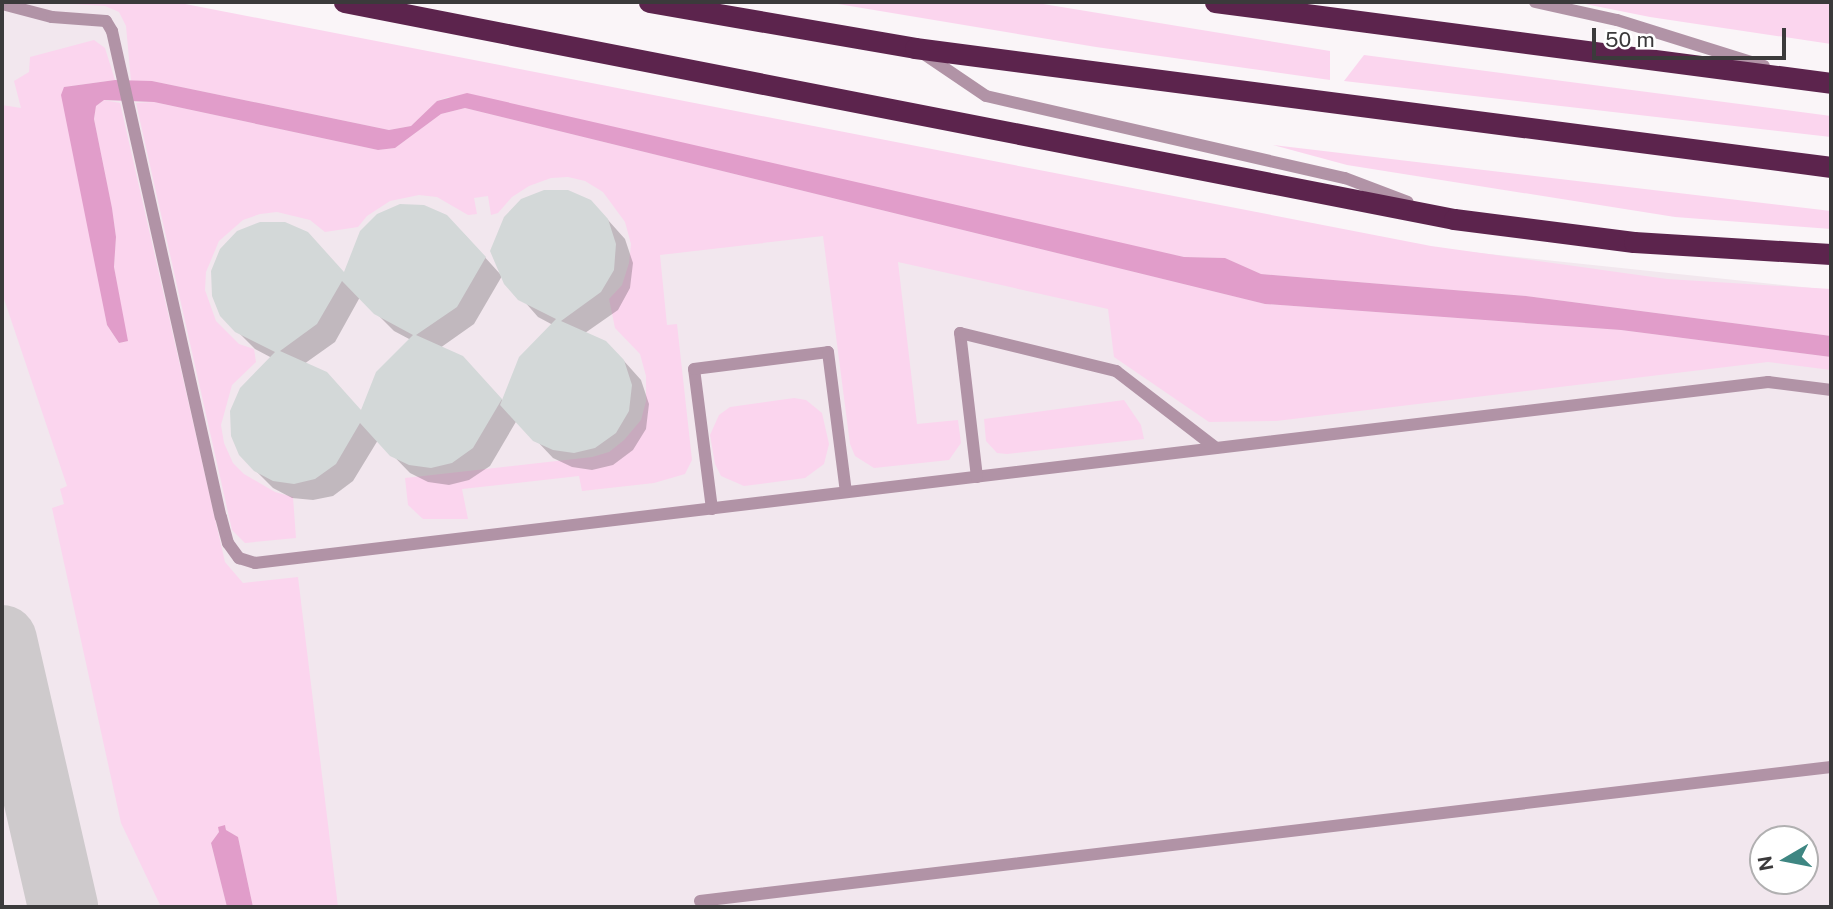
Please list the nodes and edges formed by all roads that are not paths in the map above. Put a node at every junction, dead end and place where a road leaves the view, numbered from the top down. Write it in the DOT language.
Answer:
graph roads {
  1 [pos="344,2"];
  2 [pos="649,2"];
  3 [pos="1215,2"];
  4 [pos="1535,2"];
  5 [pos="2,4"];
  6 [pos="915,48"];
  7 [pos="1801,78"];
  8 [pos="1831,83"];
  9 [pos="1831,167"];
  10 [pos="1454,219"];
  11 [pos="1831,254"];
  12 [pos="1831,390"];
  13 [pos="1216,448"];
  14 [pos="976,477"];
  15 [pos="846,492"];
  16 [pos="712,509"];
  17 [pos="1831,767"];
  18 [pos="700,901"];
  1 -- 10 [label="highway"];
  2 -- 6 [label="highway"];
  3 -- 7 [label="highway"];
  4 -- 7 [label="lane"];
  5 -- 16 [label="lane"];
  6 -- 9 [label="highway"];
  6 -- 10 [label="lane"];
  7 -- 8 [label="highway"];
  10 -- 11 [label="highway"];
  12 -- 13 [label="lane"];
  13 -- 14 [label="lane"];
  13 -- 14 [label="lane"];
  14 -- 15 [label="lane"];
  15 -- 16 [label="lane"];
  15 -- 16 [label="lane"];
  17 -- 18 [label="lane"];
}
